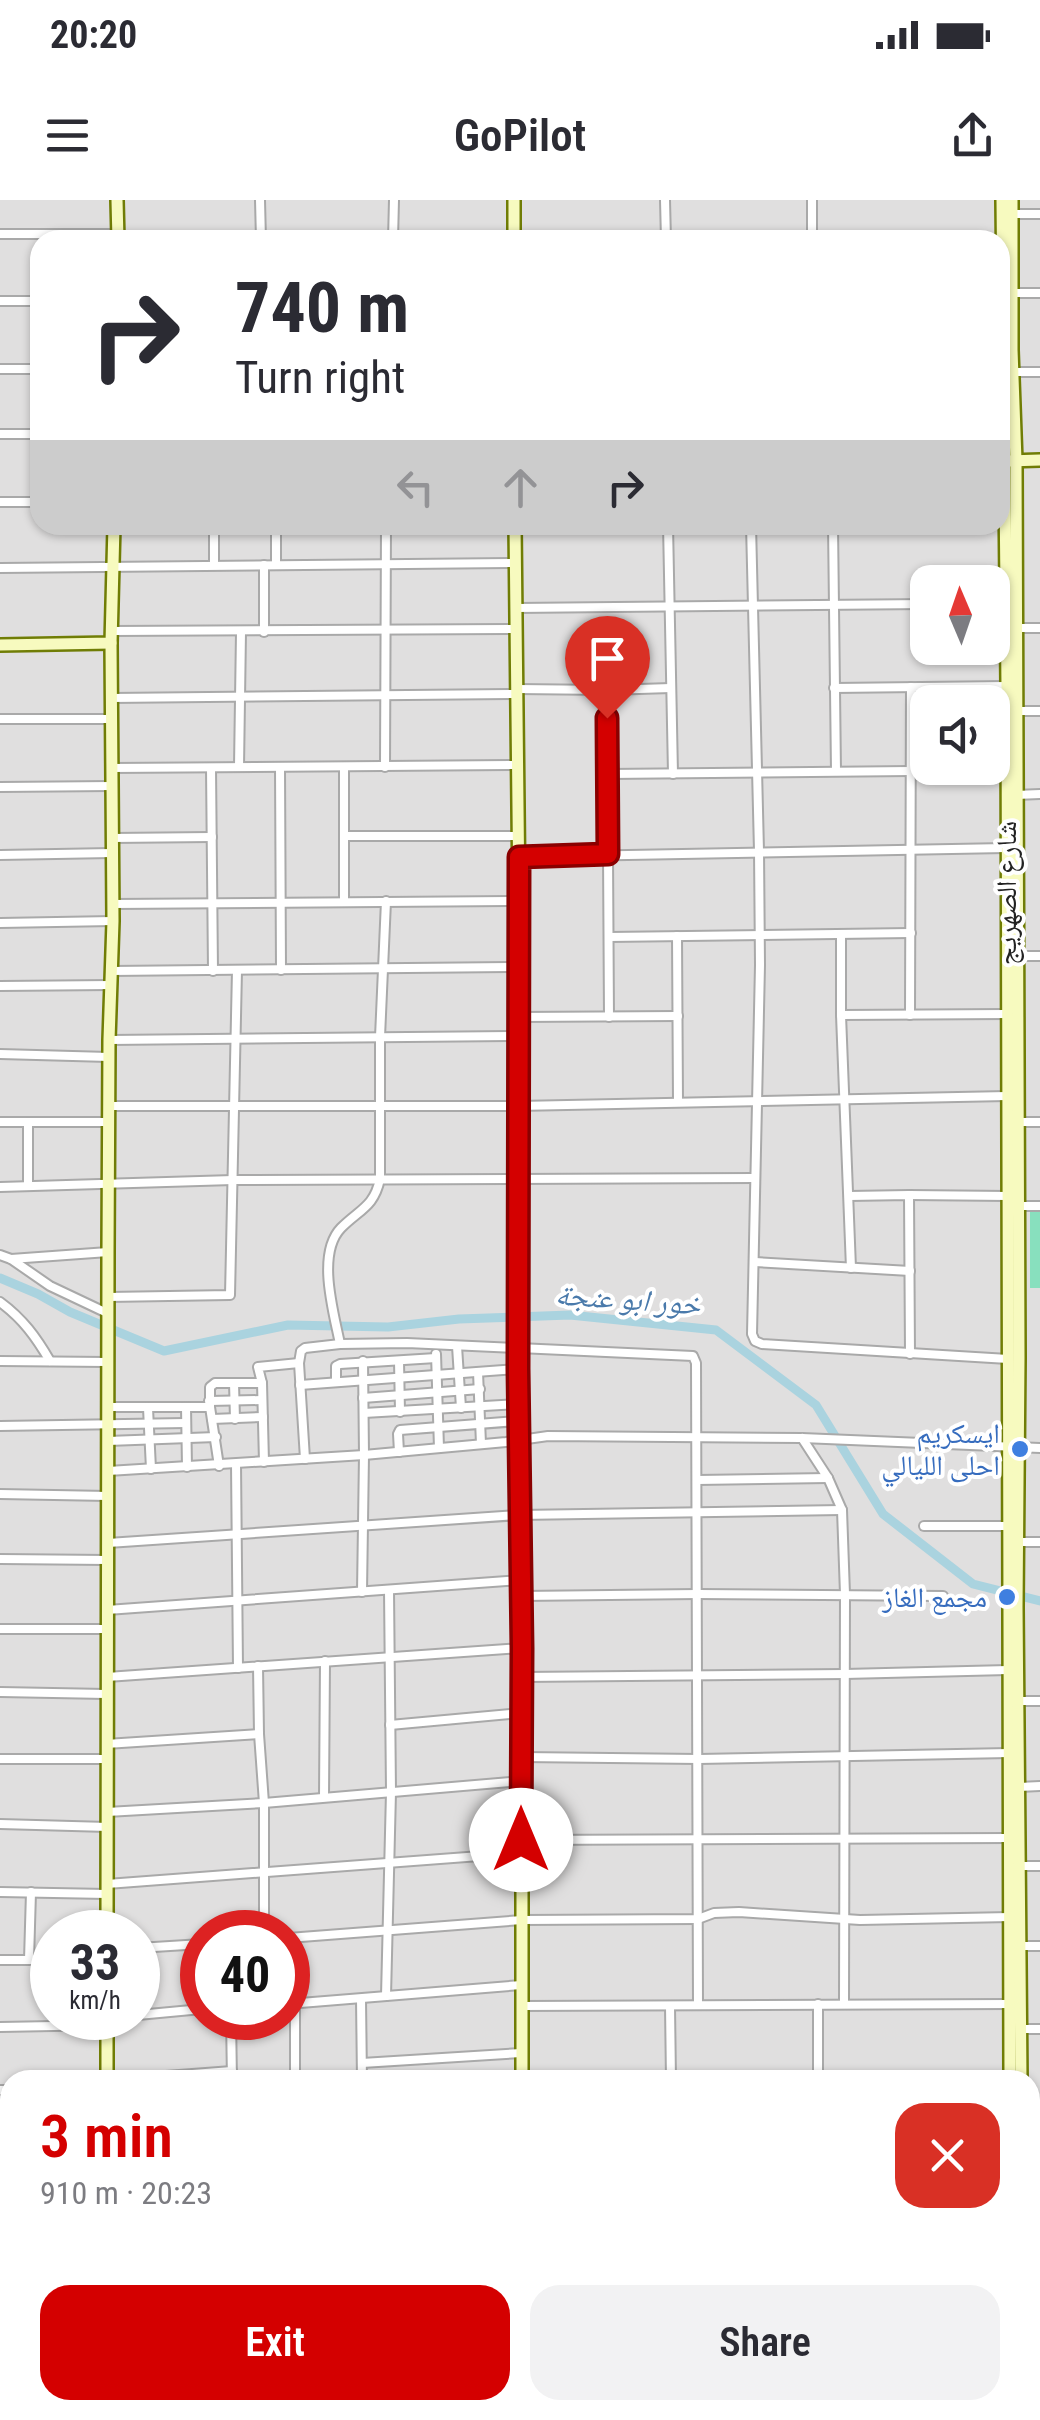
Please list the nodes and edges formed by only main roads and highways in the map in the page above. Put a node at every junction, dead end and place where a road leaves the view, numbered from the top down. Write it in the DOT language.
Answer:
graph roads {
  1 [pos="118,200"];
  2 [pos="514,200"];
  3 [pos="1002,200"];
  4 [pos="1012,207"];
  5 [pos="118,230"];
  6 [pos="514,230"];
  7 [pos="1002,230"];
  8 [pos="1010,314"];
  9 [pos="1040,460"];
  10 [pos="1010,461"];
  11 [pos="114,535"];
  12 [pos="515,535"];
  13 [pos="1002,535"];
  14 [pos="111,637"];
  15 [pos="0,645"];
  16 [pos="1014,1446"];
  17 [pos="1013,1586"];
  18 [pos="1013,1606"];
  19 [pos="107,1910"];
  20 [pos="108,2040"];
  21 [pos="109,2070"];
  22 [pos="522,2070"];
  23 [pos="1010,2070"];
  24 [pos="1021,2070"];
  1 -- 5 [label="main road"];
  2 -- 6 [label="main road"];
  3 -- 7 [label="main road"];
  4 -- 8 [label="main road"];
  9 -- 10 [label="main road"];
  10 -- 16 [label="main road, شارع الصهريج"];
  11 -- 14 [label="main road"];
  12 -- 22 [label="main road"];
  13 -- 16 [label="main road, شارع الصهريج"];
  14 -- 15 [label="main road"];
  14 -- 19 [label="main road"];
  16 -- 17 [label="main road, شارع الصهريج"];
  16 -- 17 [label="main road, شارع الصهريج"];
  17 -- 18 [label="main road"];
  18 -- 23 [label="main road"];
  18 -- 24 [label="main road"];
  20 -- 21 [label="main road"];
}
